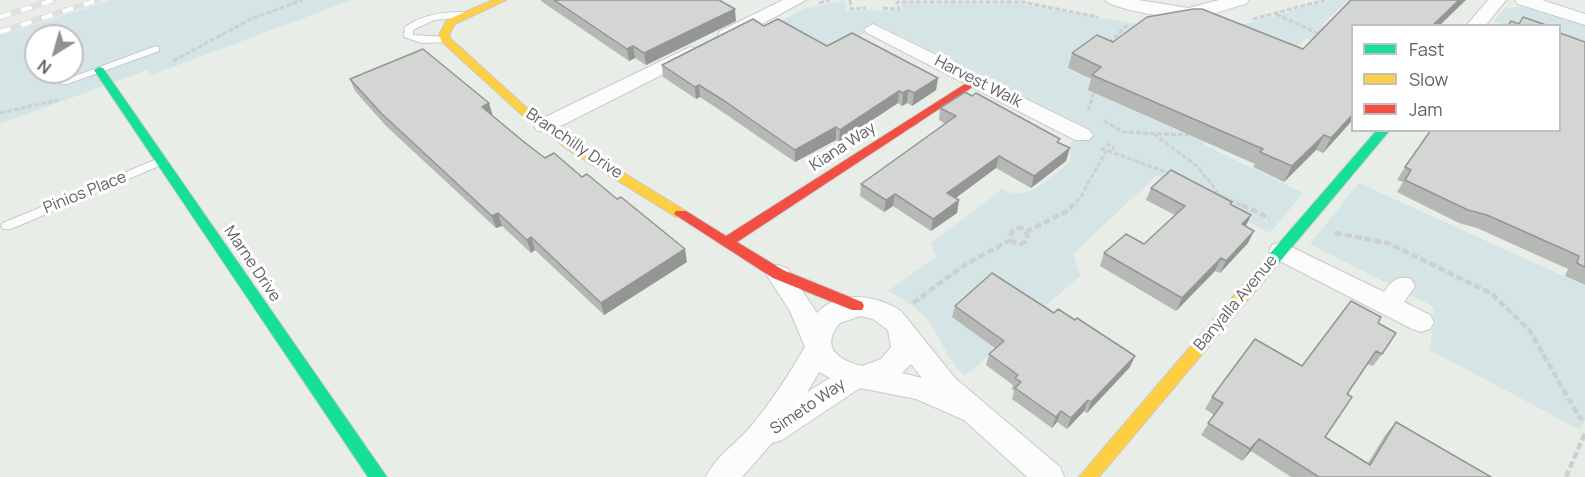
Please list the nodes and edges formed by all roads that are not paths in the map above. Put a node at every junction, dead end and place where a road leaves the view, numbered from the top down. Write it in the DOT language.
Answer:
graph roads {
  1 [pos="501,0"];
  2 [pos="1114,0"];
  3 [pos="1240,0"];
  4 [pos="1497,0"];
  5 [pos="1524,0"];
  6 [pos="804,3"];
  7 [pos="1140,3"];
  8 [pos="464,15"];
  9 [pos="1585,20"];
  10 [pos="1477,24"];
  11 [pos="873,29"];
  12 [pos="446,40"];
  13 [pos="156,49"];
  14 [pos="99,70"];
  15 [pos="84,75"];
  16 [pos="975,80"];
  17 [pos="544,126"];
  18 [pos="1382,132"];
  19 [pos="1082,135"];
  20 [pos="162,161"];
  21 [pos="7,226"];
  22 [pos="729,241"];
  23 [pos="1281,250"];
  24 [pos="778,274"];
  25 [pos="857,306"];
  26 [pos="1421,322"];
  27 [pos="910,324"];
  28 [pos="817,342"];
  29 [pos="860,376"];
  30 [pos="972,411"];
  31 [pos="760,439"];
  32 [pos="378,477"];
  33 [pos="721,477"];
  34 [pos="1049,477"];
  35 [pos="1088,477"];
  1 -- 8 [label="street"];
  2 -- 7 [label="street"];
  3 -- 7 [label="street"];
  4 -- 10 [label="street"];
  5 -- 9 [label="street"];
  6 -- 17 [label="street"];
  8 -- 12 [label="street"];
  8 -- 12 [label="lane"];
  11 -- 16 [label="street, Harvest Walk"];
  12 -- 17 [label="street, Branchilly Drive"];
  13 -- 14 [label="lane"];
  14 -- 15 [label="lane"];
  14 -- 20 [label="street, Marne Drive"];
  16 -- 19 [label="street, Harvest Walk"];
  16 -- 22 [label="street, Kiana Way"];
  17 -- 22 [label="street, Branchilly Drive"];
  18 -- 23 [label="street, Banyalla Avenue"];
  20 -- 21 [label="lane, Pinios Place"];
  20 -- 32 [label="street, Marne Drive"];
  22 -- 24 [label="street, Branchilly Drive"];
  23 -- 26 [label="street"];
  23 -- 35 [label="street, Banyalla Avenue"];
  24 -- 25 [label="street, Branchilly Drive"];
  24 -- 28 [label="street, Branchilly Drive"];
  25 -- 27 [label="street"];
  25 -- 28 [label="street"];
  27 -- 29 [label="street"];
  27 -- 30 [label="street"];
  28 -- 29 [label="street"];
  28 -- 31 [label="street, Simeto Way"];
  29 -- 30 [label="street"];
  29 -- 31 [label="street, Simeto Way"];
  30 -- 34 [label="street"];
  31 -- 33 [label="street, Simeto Way"];
}
